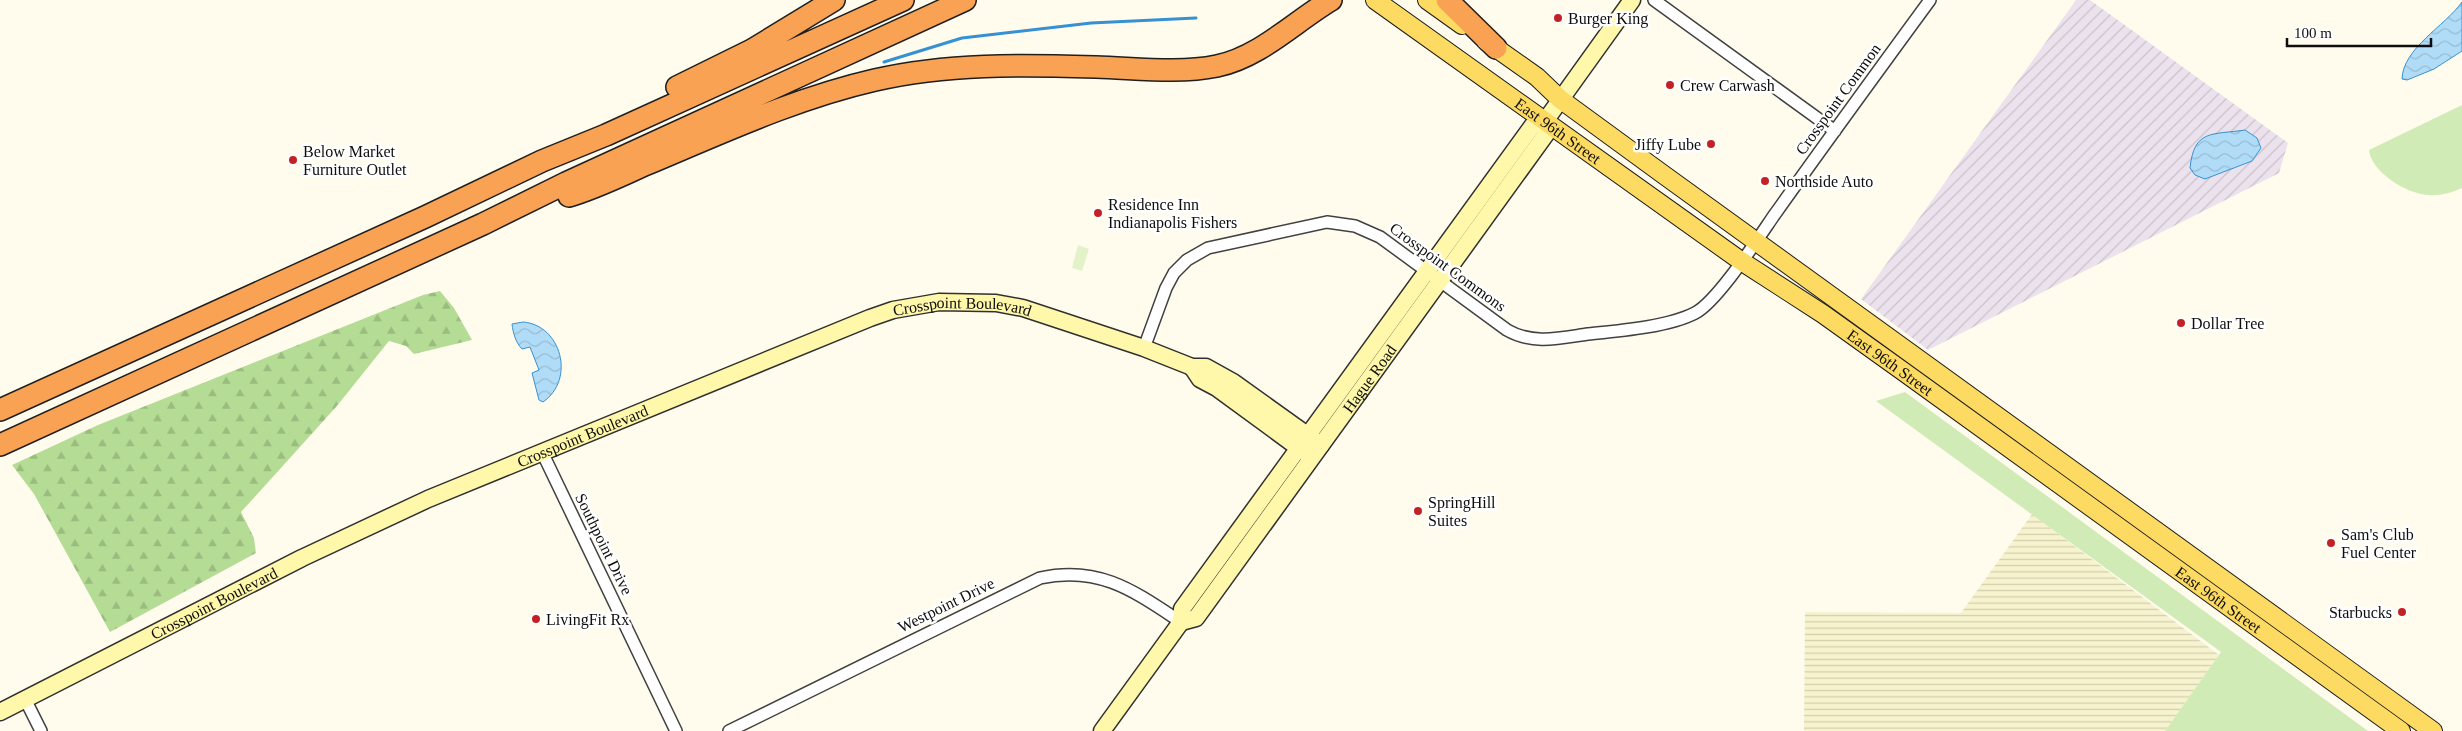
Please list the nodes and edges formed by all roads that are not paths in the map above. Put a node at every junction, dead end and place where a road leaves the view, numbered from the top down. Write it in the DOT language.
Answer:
graph roads {
  1 [pos="834,0"];
  2 [pos="903,0"];
  3 [pos="965,0"];
  4 [pos="1312,0"];
  5 [pos="1331,0"];
  6 [pos="1375,0"];
  7 [pos="1427,0"];
  8 [pos="1447,0"];
  9 [pos="1632,0"];
  10 [pos="1654,0"];
  11 [pos="1930,0"];
  12 [pos="1294,24"];
  13 [pos="1496,48"];
  14 [pos="1560,99"];
  15 [pos="1544,122"];
  16 [pos="1835,131"];
  17 [pos="542,161"];
  18 [pos="483,224"];
  19 [pos="1756,241"];
  20 [pos="1741,261"];
  21 [pos="1433,276"];
  22 [pos="1823,314"];
  23 [pos="1886,334"];
  24 [pos="1144,348"];
  25 [pos="0,410"];
  26 [pos="0,445"];
  27 [pos="1310,447"];
  28 [pos="542,452"];
  29 [pos="2021,456"];
  30 [pos="2122,506"];
  31 [pos="1181,622"];
  32 [pos="25,699"];
  33 [pos="0,712"];
  34 [pos="40,731"];
  35 [pos="676,731"];
  36 [pos="728,731"];
  37 [pos="1102,731"];
  38 [pos="2401,731"];
  39 [pos="2433,731"];
  1 -- 17 [label="highway"];
  2 -- 17 [label="highway"];
  3 -- 18 [label="highway"];
  4 -- 12 [label="highway"];
  5 -- 12 [label="highway"];
  6 -- 15 [label="main road, East 96th Street"];
  7 -- 13 [label="main road, East 96th Street"];
  8 -- 13 [label="highway"];
  9 -- 14 [label="street"];
  10 -- 16 [label="street"];
  11 -- 16 [label="street, Crosspoint Common"];
  12 -- 18 [label="highway"];
  13 -- 14 [label="main road, East 96th Street"];
  14 -- 15 [label="street"];
  14 -- 19 [label="main road, East 96th Street"];
  15 -- 20 [label="main road, East 96th Street"];
  15 -- 21 [label="street, Hague Road"];
  16 -- 19 [label="street, Crosspoint Common"];
  17 -- 25 [label="highway"];
  18 -- 26 [label="highway"];
  19 -- 20 [label="street, Crosspoint Commons"];
  19 -- 23 [label="main road, East 96th Street"];
  20 -- 21 [label="street, Crosspoint Commons"];
  20 -- 22 [label="main road, East 96th Street"];
  21 -- 24 [label="street, Crosspoint Commons"];
  21 -- 27 [label="street, Hague Road"];
  22 -- 23 [label="main road"];
  22 -- 29 [label="main road, East 96th Street"];
  23 -- 30 [label="main road, East 96th Street"];
  24 -- 27 [label="street, Crosspoint Boulevard"];
  24 -- 28 [label="street, Crosspoint Boulevard"];
  27 -- 31 [label="street, Hague Road"];
  28 -- 32 [label="street, Crosspoint Boulevard"];
  28 -- 35 [label="street, Southpoint Drive"];
  29 -- 30 [label="main road"];
  29 -- 38 [label="main road, East 96th Street"];
  30 -- 39 [label="main road, East 96th Street"];
  31 -- 36 [label="street, Westpoint Drive"];
  31 -- 37 [label="street, Hague Road"];
  32 -- 33 [label="street, Crosspoint Boulevard"];
  32 -- 34 [label="street"];
}
